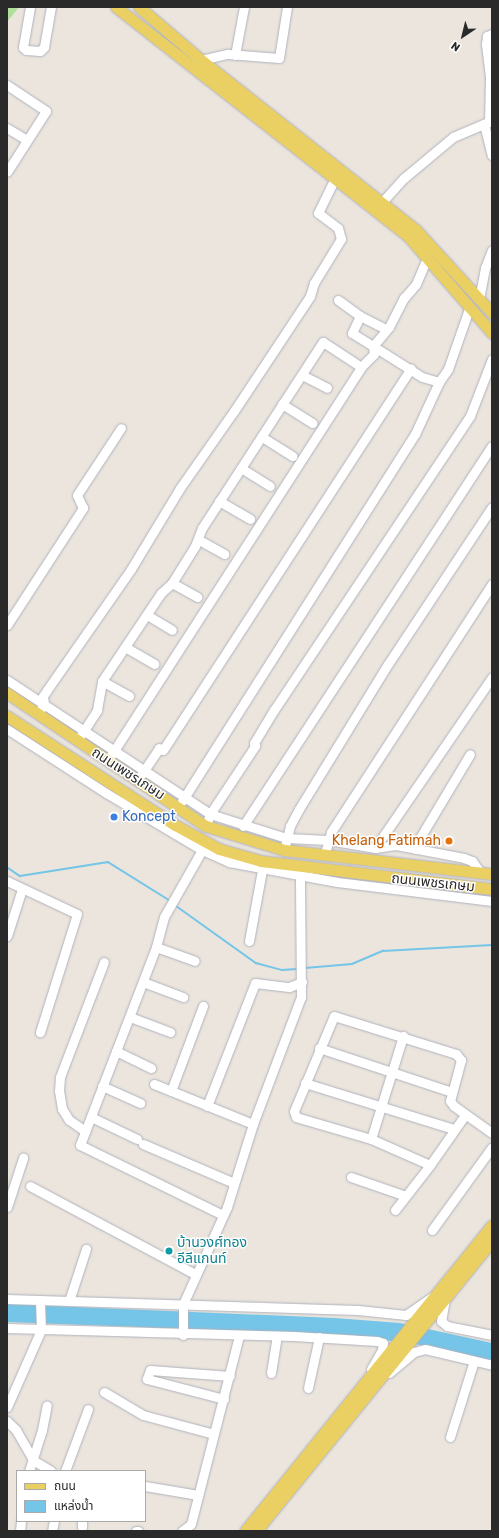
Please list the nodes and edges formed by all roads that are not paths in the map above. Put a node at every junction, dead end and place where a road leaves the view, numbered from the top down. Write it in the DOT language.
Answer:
graph roads {
  1 [pos="30,7"];
  2 [pos="51,7"];
  3 [pos="116,7"];
  4 [pos="244,7"];
  5 [pos="287,7"];
  6 [pos="141,8"];
  7 [pos="134,21"];
  8 [pos="492,34"];
  9 [pos="235,55"];
  10 [pos="201,60"];
  11 [pos="7,85"];
  12 [pos="484,124"];
  13 [pos="7,128"];
  14 [pos="28,140"];
  15 [pos="492,154"];
  16 [pos="8,169"];
  17 [pos="334,180"];
  18 [pos="383,201"];
  19 [pos="492,250"];
  20 [pos="427,258"];
  21 [pos="479,299"];
  22 [pos="338,300"];
  23 [pos="469,309"];
  24 [pos="492,313"];
  25 [pos="360,316"];
  26 [pos="382,326"];
  27 [pos="492,333"];
  28 [pos="373,346"];
  29 [pos="492,359"];
  30 [pos="361,367"];
  31 [pos="411,368"];
  32 [pos="302,375"];
  33 [pos="439,382"];
  34 [pos="327,388"];
  35 [pos="282,404"];
  36 [pos="313,423"];
  37 [pos="121,428"];
  38 [pos="262,437"];
  39 [pos="492,446"];
  40 [pos="293,456"];
  41 [pos="241,468"];
  42 [pos="270,486"];
  43 [pos="219,502"];
  44 [pos="492,507"];
  45 [pos="250,519"];
  46 [pos="199,540"];
  47 [pos="224,554"];
  48 [pos="172,583"];
  49 [pos="492,584"];
  50 [pos="197,597"];
  51 [pos="146,614"];
  52 [pos="7,625"];
  53 [pos="172,630"];
  54 [pos="125,647"];
  55 [pos="154,664"];
  56 [pos="492,677"];
  57 [pos="7,680"];
  58 [pos="102,681"];
  59 [pos="7,693"];
  60 [pos="129,696"];
  61 [pos="41,708"];
  62 [pos="7,716"];
  63 [pos="7,729"];
  64 [pos="84,731"];
  65 [pos="77,742"];
  66 [pos="114,750"];
  67 [pos="470,754"];
  68 [pos="108,760"];
  69 [pos="144,771"];
  70 [pos="137,781"];
  71 [pos="182,801"];
  72 [pos="210,814"];
  73 [pos="206,826"];
  74 [pos="243,826"];
  75 [pos="174,828"];
  76 [pos="286,838"];
  77 [pos="328,840"];
  78 [pos="371,847"];
  79 [pos="416,849"];
  80 [pos="202,850"];
  81 [pos="284,850"];
  82 [pos="325,853"];
  83 [pos="364,859"];
  84 [pos="262,870"];
  85 [pos="300,871"];
  86 [pos="480,872"];
  87 [pos="492,874"];
  88 [pos="7,881"];
  89 [pos="22,889"];
  90 [pos="492,889"];
  91 [pos="492,901"];
  92 [pos="7,936"];
  93 [pos="249,941"];
  94 [pos="156,947"];
  95 [pos="195,961"];
  96 [pos="104,962"];
  97 [pos="143,982"];
  98 [pos="302,982"];
  99 [pos="183,998"];
  100 [pos="203,1006"];
  101 [pos="130,1017"];
  102 [pos="40,1032"];
  103 [pos="170,1032"];
  104 [pos="403,1036"];
  105 [pos="319,1048"];
  106 [pos="116,1052"];
  107 [pos="151,1068"];
  108 [pos="392,1072"];
  109 [pos="305,1083"];
  110 [pos="154,1084"];
  111 [pos="102,1086"];
  112 [pos="171,1091"];
  113 [pos="452,1092"];
  114 [pos="140,1103"];
  115 [pos="207,1106"];
  116 [pos="381,1106"];
  117 [pos="465,1115"];
  118 [pos="91,1117"];
  119 [pos="253,1124"];
  120 [pos="454,1130"];
  121 [pos="85,1131"];
  122 [pos="492,1133"];
  123 [pos="371,1139"];
  124 [pos="492,1147"];
  125 [pos="23,1158"];
  126 [pos="430,1165"];
  127 [pos="351,1177"];
  128 [pos="234,1183"];
  129 [pos="30,1186"];
  130 [pos="406,1196"];
  131 [pos="7,1207"];
  132 [pos="395,1210"];
  133 [pos="223,1215"];
  134 [pos="492,1225"];
  135 [pos="432,1230"];
  136 [pos="492,1240"];
  137 [pos="86,1249"];
  138 [pos="196,1274"];
  139 [pos="441,1296"];
  140 [pos="7,1298"];
  141 [pos="40,1300"];
  142 [pos="69,1301"];
  143 [pos="183,1304"];
  144 [pos="7,1328"];
  145 [pos="42,1330"];
  146 [pos="183,1334"];
  147 [pos="239,1335"];
  148 [pos="492,1335"];
  149 [pos="277,1336"];
  150 [pos="319,1337"];
  151 [pos="392,1355"];
  152 [pos="474,1361"];
  153 [pos="492,1365"];
  154 [pos="271,1373"];
  155 [pos="230,1376"];
  156 [pos="374,1385"];
  157 [pos="308,1388"];
  158 [pos="104,1392"];
  159 [pos="354,1396"];
  160 [pos="224,1399"];
  161 [pos="47,1405"];
  162 [pos="7,1407"];
  163 [pos="88,1409"];
  164 [pos="7,1421"];
  165 [pos="214,1434"];
  166 [pos="450,1437"];
  167 [pos="33,1460"];
  168 [pos="29,1470"];
  169 [pos="49,1470"];
  170 [pos="65,1470"];
  171 [pos="146,1486"];
  172 [pos="198,1495"];
  173 [pos="182,1531"];
  174 [pos="245,1531"];
  175 [pos="256,1531"];
  1 -- 2 [label="street"];
  3 -- 7 [label="main road"];
  4 -- 9 [label="street"];
  5 -- 9 [label="street"];
  6 -- 7 [label="main road"];
  6 -- 10 [label="main road"];
  7 -- 17 [label="main road"];
  8 -- 12 [label="street"];
  9 -- 10 [label="street"];
  10 -- 18 [label="main road"];
  11 -- 14 [label="street"];
  12 -- 15 [label="street"];
  12 -- 18 [label="street"];
  13 -- 14 [label="street"];
  14 -- 16 [label="street"];
  17 -- 20 [label="main road"];
  17 -- 61 [label="street"];
  18 -- 21 [label="main road"];
  19 -- 21 [label="street"];
  20 -- 23 [label="main road"];
  20 -- 28 [label="street"];
  21 -- 24 [label="main road"];
  22 -- 25 [label="street"];
  23 -- 27 [label="main road"];
  23 -- 33 [label="street"];
  25 -- 26 [label="street"];
  25 -- 28 [label="street"];
  28 -- 30 [label="street"];
  28 -- 31 [label="street"];
  29 -- 72 [label="street"];
  30 -- 32 [label="street"];
  30 -- 66 [label="street"];
  31 -- 33 [label="street"];
  31 -- 69 [label="street"];
  32 -- 34 [label="street"];
  32 -- 35 [label="street"];
  33 -- 71 [label="street"];
  35 -- 36 [label="street"];
  35 -- 38 [label="street"];
  37 -- 52 [label="street"];
  38 -- 40 [label="street"];
  38 -- 41 [label="street"];
  39 -- 74 [label="street"];
  41 -- 42 [label="street"];
  41 -- 43 [label="street"];
  43 -- 45 [label="street"];
  43 -- 46 [label="street"];
  44 -- 76 [label="street"];
  46 -- 47 [label="street"];
  46 -- 48 [label="street"];
  48 -- 50 [label="street"];
  48 -- 51 [label="street"];
  49 -- 77 [label="street"];
  51 -- 53 [label="street"];
  51 -- 54 [label="street"];
  54 -- 55 [label="street"];
  54 -- 58 [label="street"];
  56 -- 78 [label="street"];
  57 -- 61 [label="street"];
  58 -- 60 [label="street"];
  58 -- 64 [label="street"];
  59 -- 61 [label="main road, ถนนเพชรเกษม"];
  61 -- 64 [label="street"];
  61 -- 65 [label="main road, ถนนเพชรเกษม"];
  62 -- 75 [label="main road, ถนนเพชรเกษม"];
  63 -- 75 [label="street"];
  64 -- 65 [label="street"];
  64 -- 66 [label="street"];
  65 -- 68 [label="main road, ถนนเพชรเกษม"];
  66 -- 68 [label="street"];
  66 -- 69 [label="street"];
  67 -- 79 [label="street"];
  68 -- 70 [label="main road, ถนนเพชรเกษม"];
  69 -- 70 [label="street"];
  69 -- 71 [label="street"];
  70 -- 71 [label="main road, ถนนเพชรเกษม"];
  71 -- 72 [label="street"];
  71 -- 73 [label="main road, ถนนเพชรเกษม"];
  72 -- 73 [label="street"];
  72 -- 74 [label="street"];
  73 -- 81 [label="main road, ถนนเพชรเกษม"];
  74 -- 76 [label="street"];
  75 -- 80 [label="street"];
  75 -- 85 [label="main road, ถนนเพชรเกษม"];
  76 -- 77 [label="street"];
  76 -- 81 [label="street"];
  77 -- 78 [label="street"];
  77 -- 82 [label="street"];
  78 -- 79 [label="street"];
  78 -- 83 [label="street"];
  79 -- 86 [label="street"];
  80 -- 84 [label="street"];
  80 -- 94 [label="street"];
  81 -- 82 [label="main road, ถนนเพชรเกษม"];
  82 -- 83 [label="main road, ถนนเพชรเกษม"];
  83 -- 86 [label="main road, ถนนเพชรเกษม"];
  84 -- 85 [label="street"];
  84 -- 93 [label="street"];
  85 -- 90 [label="main road, ถนนเพชรเกษม"];
  85 -- 91 [label="street"];
  85 -- 98 [label="street"];
  86 -- 87 [label="main road, ถนนเพชรเกษม"];
  88 -- 89 [label="street"];
  89 -- 92 [label="street"];
  89 -- 102 [label="street"];
  94 -- 95 [label="street"];
  94 -- 97 [label="street"];
  96 -- 121 [label="street"];
  97 -- 99 [label="street"];
  97 -- 101 [label="street"];
  98 -- 115 [label="street"];
  98 -- 119 [label="street"];
  100 -- 112 [label="street"];
  101 -- 103 [label="street"];
  101 -- 106 [label="street"];
  104 -- 105 [label="street"];
  104 -- 108 [label="street"];
  104 -- 113 [label="street"];
  105 -- 108 [label="street"];
  105 -- 109 [label="street"];
  106 -- 107 [label="street"];
  106 -- 111 [label="street"];
  108 -- 113 [label="street"];
  108 -- 116 [label="street"];
  109 -- 116 [label="street"];
  109 -- 123 [label="street"];
  110 -- 112 [label="street"];
  111 -- 114 [label="street"];
  111 -- 118 [label="street"];
  112 -- 115 [label="street"];
  113 -- 117 [label="street"];
  115 -- 119 [label="street"];
  116 -- 120 [label="street"];
  116 -- 123 [label="street"];
  117 -- 120 [label="street"];
  117 -- 122 [label="street"];
  118 -- 121 [label="street"];
  118 -- 128 [label="street"];
  119 -- 128 [label="street"];
  120 -- 126 [label="street"];
  121 -- 133 [label="street"];
  123 -- 126 [label="street"];
  124 -- 135 [label="street"];
  125 -- 131 [label="street"];
  126 -- 130 [label="street"];
  127 -- 130 [label="street"];
  128 -- 133 [label="street"];
  129 -- 138 [label="street"];
  130 -- 132 [label="street"];
  133 -- 138 [label="street"];
  134 -- 139 [label="main road"];
  136 -- 139 [label="main road"];
  137 -- 142 [label="street"];
  138 -- 143 [label="street"];
  139 -- 143 [label="street"];
  139 -- 148 [label="street"];
  139 -- 151 [label="main road"];
  140 -- 141 [label="street"];
  141 -- 142 [label="street"];
  141 -- 145 [label="street"];
  142 -- 143 [label="street"];
  143 -- 146 [label="street"];
  144 -- 145 [label="street"];
  145 -- 146 [label="street"];
  145 -- 162 [label="street"];
  146 -- 147 [label="street"];
  147 -- 149 [label="street"];
  147 -- 155 [label="street"];
  149 -- 150 [label="street"];
  149 -- 154 [label="street"];
  150 -- 157 [label="street"];
  150 -- 159 [label="street"];
  151 -- 156 [label="main road"];
  151 -- 159 [label="main road"];
  152 -- 153 [label="street"];
  152 -- 156 [label="street"];
  152 -- 166 [label="street"];
  155 -- 160 [label="street"];
  155 -- 160 [label="street"];
  156 -- 175 [label="main road"];
  158 -- 165 [label="street"];
  159 -- 174 [label="main road"];
  160 -- 165 [label="street"];
  161 -- 167 [label="street"];
  163 -- 170 [label="street"];
  164 -- 167 [label="street"];
  165 -- 172 [label="street"];
  167 -- 168 [label="street"];
  167 -- 169 [label="street"];
  171 -- 172 [label="street"];
  172 -- 173 [label="street"];
}
